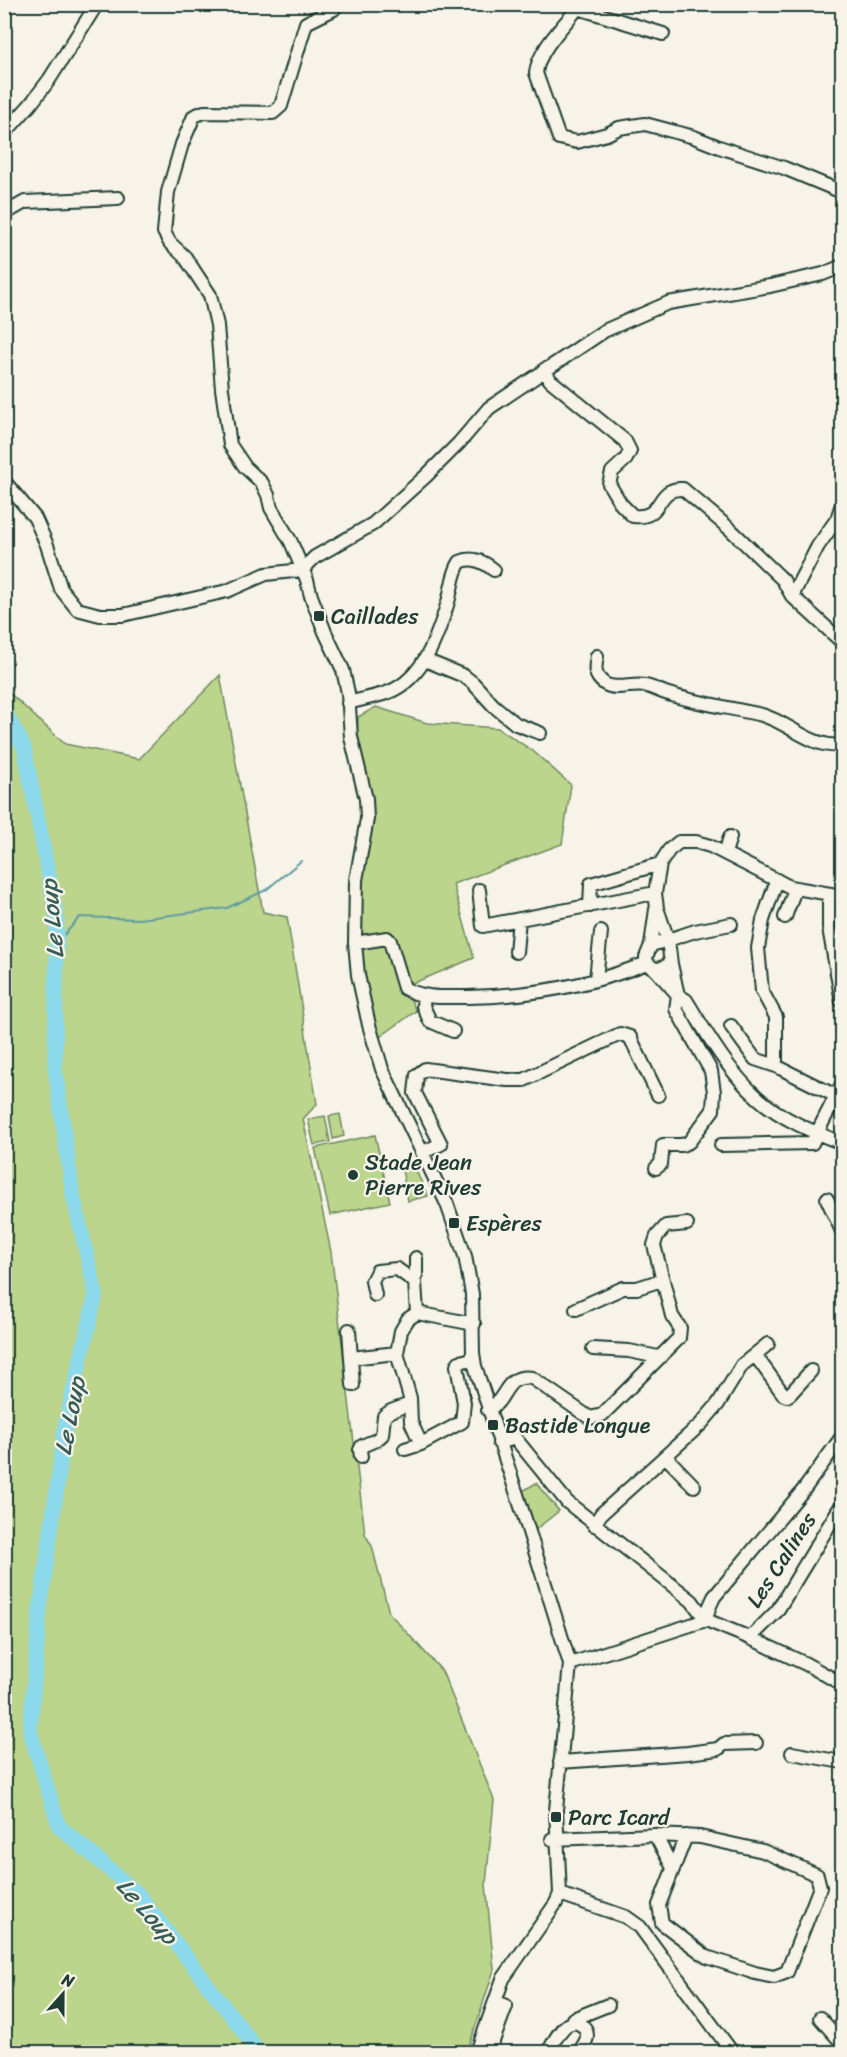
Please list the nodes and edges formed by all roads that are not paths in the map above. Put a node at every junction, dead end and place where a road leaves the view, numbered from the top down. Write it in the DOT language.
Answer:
graph roads {
  1 [pos="98,4"];
  2 [pos="335,4"];
  3 [pos="663,34"];
  4 [pos="4,134"];
  5 [pos="843,192"];
  6 [pos="118,198"];
  7 [pos="4,214"];
  8 [pos="843,266"];
  9 [pos="545,369"];
  10 [pos="4,481"];
  11 [pos="843,504"];
  12 [pos="494,570"];
  13 [pos="295,571"];
  14 [pos="792,596"];
  15 [pos="843,642"];
  16 [pos="597,656"];
  17 [pos="425,660"];
  18 [pos="348,703"];
  19 [pos="540,733"];
  20 [pos="843,745"];
  21 [pos="730,837"];
  22 [pos="725,853"];
  23 [pos="660,864"];
  24 [pos="777,880"];
  25 [pos="795,889"];
  26 [pos="479,890"];
  27 [pos="655,893"];
  28 [pos="829,894"];
  29 [pos="843,896"];
  30 [pos="590,906"];
  31 [pos="657,908"];
  32 [pos="784,917"];
  33 [pos="519,919"];
  34 [pos="731,924"];
  35 [pos="601,932"];
  36 [pos="668,940"];
  37 [pos="355,943"];
  38 [pos="651,945"];
  39 [pos="516,952"];
  40 [pos="671,964"];
  41 [pos="652,966"];
  42 [pos="596,979"];
  43 [pos="424,995"];
  44 [pos="678,995"];
  45 [pos="843,1002"];
  46 [pos="730,1026"];
  47 [pos="453,1031"];
  48 [pos="776,1066"];
  49 [pos="843,1084"];
  50 [pos="658,1095"];
  51 [pos="836,1096"];
  52 [pos="817,1134"];
  53 [pos="843,1143"];
  54 [pos="721,1144"];
  55 [pos="423,1152"];
  56 [pos="656,1168"];
  57 [pos="827,1199"];
  58 [pos="687,1224"];
  59 [pos="843,1231"];
  60 [pos="416,1258"];
  61 [pos="662,1280"];
  62 [pos="413,1281"];
  63 [pos="375,1295"];
  64 [pos="576,1309"];
  65 [pos="417,1313"];
  66 [pos="474,1324"];
  67 [pos="349,1330"];
  68 [pos="768,1344"];
  69 [pos="593,1349"];
  70 [pos="397,1353"];
  71 [pos="755,1355"];
  72 [pos="658,1357"];
  73 [pos="351,1358"];
  74 [pos="474,1359"];
  75 [pos="811,1371"];
  76 [pos="353,1384"];
  77 [pos="410,1404"];
  78 [pos="488,1410"];
  79 [pos="841,1438"];
  80 [pos="499,1443"];
  81 [pos="421,1444"];
  82 [pos="405,1449"];
  83 [pos="665,1456"];
  84 [pos="361,1457"];
  85 [pos="694,1486"];
  86 [pos="843,1504"];
  87 [pos="594,1525"];
  88 [pos="706,1620"];
  89 [pos="750,1638"];
  90 [pos="570,1664"];
  91 [pos="843,1684"];
  92 [pos="756,1743"];
  93 [pos="792,1753"];
  94 [pos="560,1762"];
  95 [pos="843,1762"];
  96 [pos="655,1835"];
  97 [pos="686,1836"];
  98 [pos="555,1839"];
  99 [pos="673,1868"];
  100 [pos="560,1894"];
  101 [pos="495,2001"];
  102 [pos="608,2005"];
  103 [pos="819,2018"];
  104 [pos="572,2023"];
  105 [pos="843,2043"];
  106 [pos="477,2052"];
  107 [pos="489,2052"];
  108 [pos="548,2052"];
  109 [pos="579,2052"];
  110 [pos="732,2052"];
  1 -- 4 [label="street"];
  2 -- 13 [label="street"];
  3 -- 5 [label="street"];
  6 -- 7 [label="street"];
  8 -- 9 [label="street"];
  9 -- 13 [label="street"];
  9 -- 14 [label="street"];
  10 -- 13 [label="street"];
  11 -- 14 [label="street"];
  12 -- 17 [label="street"];
  13 -- 18 [label="street"];
  14 -- 15 [label="street"];
  16 -- 20 [label="street"];
  17 -- 18 [label="street"];
  17 -- 19 [label="street"];
  18 -- 37 [label="street"];
  21 -- 22 [label="street"];
  22 -- 23 [label="street"];
  22 -- 24 [label="street"];
  23 -- 27 [label="street"];
  23 -- 30 [label="street"];
  24 -- 25 [label="street"];
  24 -- 48 [label="street"];
  25 -- 28 [label="street"];
  25 -- 32 [label="street"];
  26 -- 33 [label="street"];
  27 -- 30 [label="street"];
  27 -- 31 [label="street"];
  28 -- 29 [label="street"];
  28 -- 45 [label="street"];
  30 -- 33 [label="street"];
  31 -- 36 [label="street"];
  31 -- 38 [label="street"];
  33 -- 39 [label="street"];
  34 -- 36 [label="street"];
  35 -- 42 [label="street"];
  36 -- 38 [label="street"];
  36 -- 40 [label="street"];
  37 -- 43 [label="street"];
  37 -- 55 [label="street"];
  38 -- 41 [label="street"];
  40 -- 41 [label="street"];
  40 -- 44 [label="street"];
  41 -- 42 [label="street"];
  41 -- 44 [label="street"];
  42 -- 43 [label="street"];
  43 -- 47 [label="street"];
  44 -- 52 [label="street"];
  44 -- 56 [label="street"];
  46 -- 48 [label="street"];
  48 -- 51 [label="street"];
  49 -- 51 [label="street"];
  50 -- 55 [label="street"];
  51 -- 52 [label="street"];
  52 -- 53 [label="street"];
  52 -- 54 [label="street"];
  55 -- 66 [label="street"];
  57 -- 59 [label="street"];
  58 -- 61 [label="street"];
  60 -- 62 [label="street"];
  61 -- 64 [label="street"];
  61 -- 72 [label="street"];
  62 -- 63 [label="street"];
  62 -- 65 [label="street"];
  65 -- 66 [label="street"];
  65 -- 70 [label="street"];
  66 -- 74 [label="street"];
  67 -- 73 [label="street"];
  68 -- 71 [label="street"];
  69 -- 72 [label="street"];
  70 -- 73 [label="street"];
  70 -- 77 [label="street"];
  71 -- 75 [label="street"];
  71 -- 83 [label="street"];
  72 -- 78 [label="street"];
  73 -- 76 [label="street"];
  74 -- 78 [label="street"];
  74 -- 81 [label="street"];
  77 -- 81 [label="street"];
  77 -- 84 [label="street"];
  78 -- 80 [label="street"];
  79 -- 88 [label="street"];
  80 -- 87 [label="street"];
  80 -- 90 [label="street"];
  81 -- 82 [label="street"];
  83 -- 85 [label="street"];
  83 -- 87 [label="street"];
  86 -- 89 [label="street, Les Calines"];
  87 -- 88 [label="street"];
  88 -- 89 [label="street"];
  88 -- 90 [label="street"];
  89 -- 91 [label="street"];
  90 -- 94 [label="street"];
  92 -- 94 [label="street"];
  93 -- 95 [label="street"];
  94 -- 98 [label="street"];
  96 -- 97 [label="street"];
  96 -- 98 [label="street"];
  96 -- 99 [label="street"];
  97 -- 99 [label="street"];
  97 -- 99 [label="street"];
  98 -- 100 [label="street"];
  100 -- 101 [label="street"];
  100 -- 110 [label="street"];
  101 -- 106 [label="street"];
  101 -- 107 [label="street"];
  102 -- 104 [label="street"];
  103 -- 105 [label="street"];
  104 -- 108 [label="street"];
  104 -- 109 [label="street"];
}
